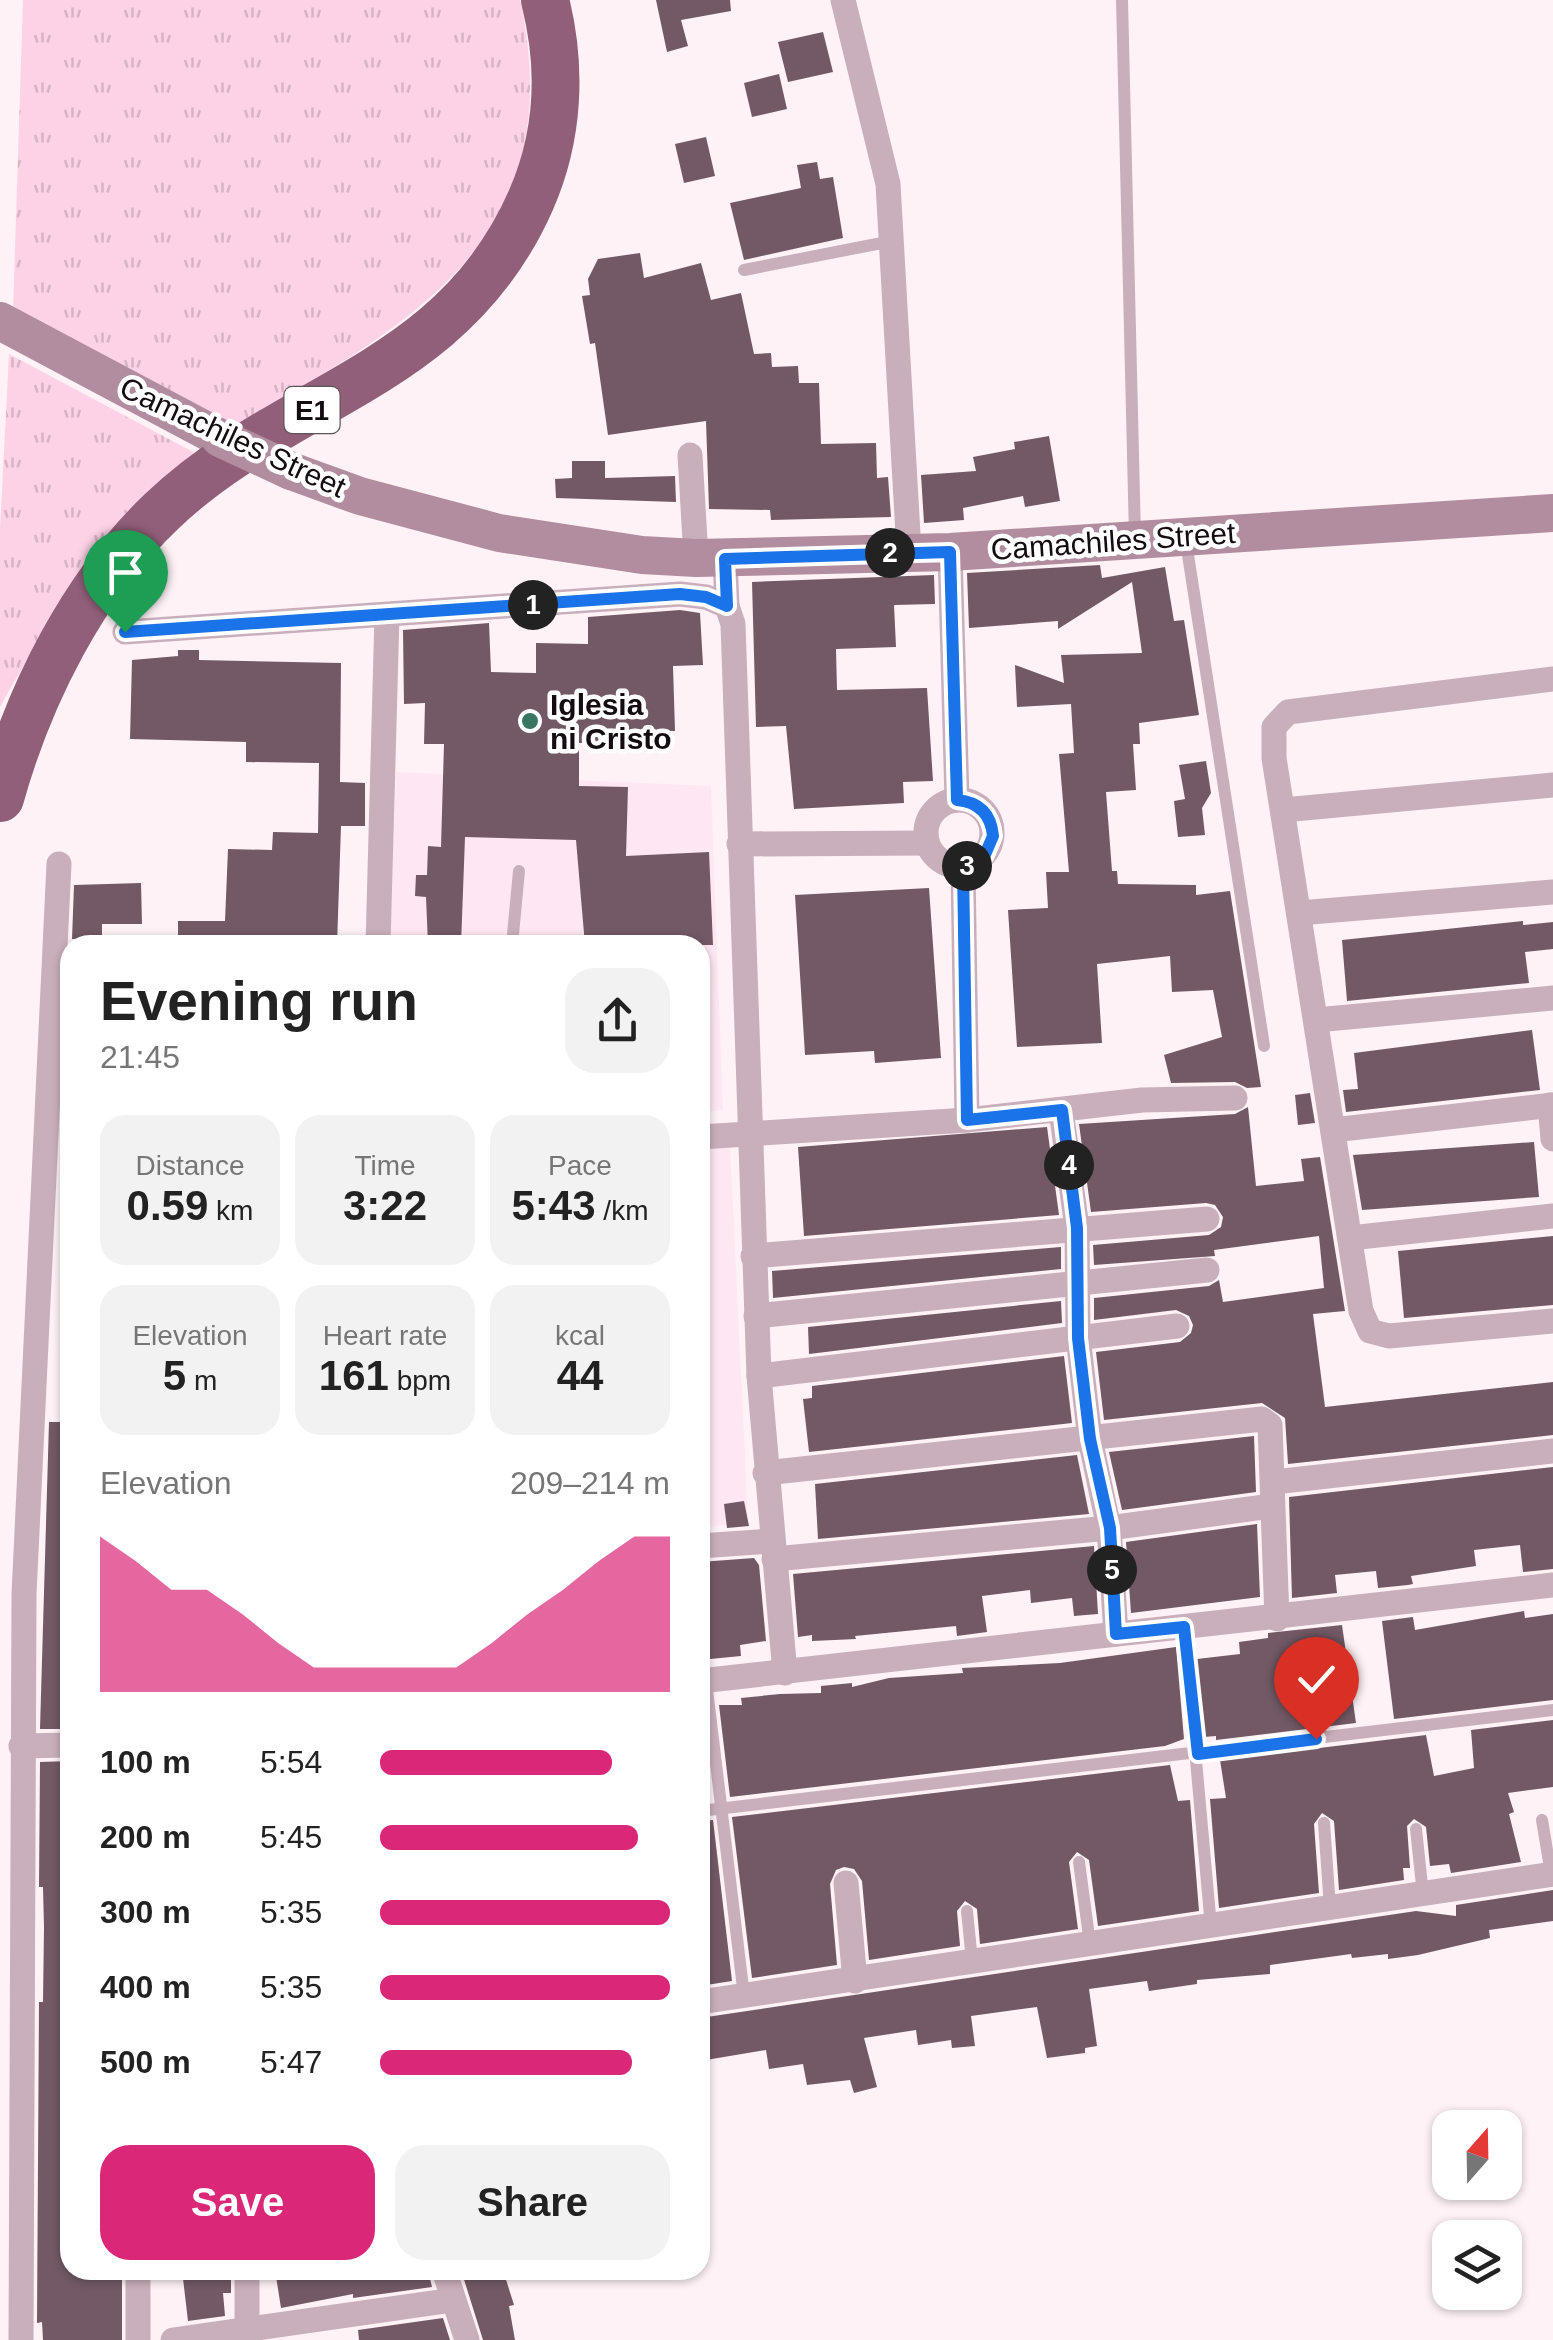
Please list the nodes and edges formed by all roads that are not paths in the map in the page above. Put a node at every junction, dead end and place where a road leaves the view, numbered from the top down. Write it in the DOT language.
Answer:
graph roads {
  1 [pos="545,0"];
  2 [pos="843,0"];
  3 [pos="1122,0"];
  4 [pos="892,242"];
  5 [pos="744,270"];
  6 [pos="0,321"];
  7 [pos="690,455"];
  8 [pos="1553,513"];
  9 [pos="1185,535"];
  10 [pos="1135,540"];
  11 [pos="909,552"];
  12 [pos="950,552"];
  13 [pos="711,558"];
  14 [pos="727,606"];
  15 [pos="388,615"];
  16 [pos="125,632"];
  17 [pos="1553,679"];
  18 [pos="1553,785"];
  19 [pos="0,798"];
  20 [pos="957,800"];
  21 [pos="1283,810"];
  22 [pos="927,842"];
  23 [pos="740,844"];
  24 [pos="59,864"];
  25 [pos="963,867"];
  26 [pos="518,871"];
  27 [pos="1553,892"];
  28 [pos="1299,914"];
  29 [pos="378,935"];
  30 [pos="513,935"];
  31 [pos="1553,998"];
  32 [pos="1316,1020"];
  33 [pos="1264,1046"];
  34 [pos="1236,1098"];
  35 [pos="1552,1105"];
  36 [pos="1062,1110"];
  37 [pos="967,1120"];
  38 [pos="1333,1130"];
  39 [pos="748,1133"];
  40 [pos="710,1136"];
  41 [pos="1553,1138"];
  42 [pos="43,1183"];
  43 [pos="60,1183"];
  44 [pos="1553,1216"];
  45 [pos="1207,1219"];
  46 [pos="1077,1228"];
  47 [pos="1350,1238"];
  48 [pos="754,1256"];
  49 [pos="1208,1270"];
  50 [pos="1076,1283"];
  51 [pos="756,1316"];
  52 [pos="1553,1321"];
  53 [pos="1178,1326"];
  54 [pos="1078,1338"];
  55 [pos="758,1376"];
  56 [pos="1090,1439"];
  57 [pos="1553,1451"];
  58 [pos="764,1472"];
  59 [pos="1273,1494"];
  60 [pos="1110,1528"];
  61 [pos="710,1547"];
  62 [pos="773,1550"];
  63 [pos="1553,1585"];
  64 [pos="1276,1619"];
  65 [pos="1184,1627"];
  66 [pos="1116,1634"];
  67 [pos="785,1673"];
  68 [pos="710,1680"];
  69 [pos="1553,1710"];
  70 [pos="710,1722"];
  71 [pos="60,1744"];
  72 [pos="21,1746"];
  73 [pos="1198,1754"];
  74 [pos="725,1809"];
  75 [pos="710,1810"];
  76 [pos="1542,1820"];
  77 [pos="1324,1823"];
  78 [pos="1416,1829"];
  79 [pos="1078,1862"];
  80 [pos="1552,1874"];
  81 [pos="846,1882"];
  82 [pos="1423,1895"];
  83 [pos="1330,1908"];
  84 [pos="966,1912"];
  85 [pos="1211,1927"];
  86 [pos="1090,1945"];
  87 [pos="972,1961"];
  88 [pos="855,1981"];
  89 [pos="744,1997"];
  90 [pos="710,2001"];
  91 [pos="138,2280"];
  92 [pos="247,2280"];
  93 [pos="447,2280"];
  94 [pos="453,2300"];
  95 [pos="247,2331"];
  96 [pos="20,2340"];
  97 [pos="138,2340"];
  98 [pos="173,2340"];
  99 [pos="468,2340"];
  1 -- 19 [label="highway, E1"];
  2 -- 4 [label="street"];
  3 -- 10 [label="lane"];
  4 -- 5 [label="lane"];
  4 -- 11 [label="street"];
  6 -- 13 [label="street, Camachiles Street, bridge"];
  7 -- 13 [label="street"];
  8 -- 9 [label="street, Camachiles Street"];
  9 -- 10 [label="street, Camachiles Street"];
  9 -- 33 [label="lane"];
  10 -- 12 [label="street, Camachiles Street"];
  11 -- 12 [label="street, Camachiles Street"];
  11 -- 13 [label="street, Camachiles Street"];
  12 -- 20 [label="street"];
  13 -- 14 [label="street"];
  14 -- 15 [label="street"];
  14 -- 23 [label="street"];
  15 -- 16 [label="street"];
  15 -- 29 [label="street"];
  17 -- 21 [label="street"];
  18 -- 21 [label="street"];
  20 -- 22 [label="street"];
  20 -- 25 [label="street"];
  21 -- 28 [label="street"];
  22 -- 23 [label="street"];
  22 -- 25 [label="street"];
  23 -- 39 [label="street"];
  24 -- 42 [label="street"];
  25 -- 37 [label="street"];
  26 -- 30 [label="lane"];
  27 -- 28 [label="street"];
  28 -- 32 [label="street"];
  31 -- 32 [label="street"];
  32 -- 38 [label="street"];
  34 -- 36 [label="street"];
  35 -- 38 [label="street"];
  35 -- 41 [label="street"];
  36 -- 37 [label="street"];
  36 -- 46 [label="street"];
  37 -- 39 [label="street"];
  38 -- 47 [label="street"];
  39 -- 40 [label="street"];
  39 -- 48 [label="street"];
  42 -- 43 [label="street"];
  42 -- 72 [label="street"];
  44 -- 47 [label="street"];
  45 -- 46 [label="street"];
  46 -- 48 [label="street"];
  46 -- 50 [label="street"];
  47 -- 52 [label="street"];
  48 -- 51 [label="street"];
  49 -- 50 [label="street"];
  50 -- 51 [label="street"];
  50 -- 54 [label="street"];
  51 -- 55 [label="street"];
  53 -- 54 [label="street"];
  54 -- 55 [label="street"];
  54 -- 56 [label="street"];
  55 -- 58 [label="street"];
  56 -- 58 [label="street"];
  56 -- 59 [label="street"];
  56 -- 60 [label="street"];
  57 -- 59 [label="street"];
  58 -- 62 [label="street"];
  59 -- 60 [label="street"];
  59 -- 64 [label="street"];
  60 -- 62 [label="street"];
  60 -- 66 [label="street"];
  61 -- 62 [label="street"];
  62 -- 67 [label="street"];
  63 -- 64 [label="street"];
  64 -- 65 [label="street"];
  65 -- 66 [label="street"];
  65 -- 73 [label="lane"];
  66 -- 67 [label="street"];
  67 -- 68 [label="street"];
  69 -- 73 [label="lane"];
  70 -- 74 [label="lane"];
  71 -- 72 [label="street"];
  72 -- 96 [label="street"];
  73 -- 74 [label="lane"];
  73 -- 85 [label="lane"];
  74 -- 75 [label="lane"];
  74 -- 89 [label="lane"];
  76 -- 80 [label="lane"];
  77 -- 83 [label="lane"];
  78 -- 82 [label="lane"];
  79 -- 86 [label="lane"];
  80 -- 82 [label="street"];
  81 -- 88 [label="street"];
  82 -- 83 [label="street"];
  83 -- 85 [label="street"];
  84 -- 87 [label="lane"];
  85 -- 86 [label="street"];
  86 -- 87 [label="street"];
  87 -- 88 [label="street"];
  88 -- 89 [label="street"];
  89 -- 90 [label="street"];
  91 -- 97 [label="street"];
  92 -- 95 [label="street"];
  93 -- 94 [label="street"];
  94 -- 95 [label="street"];
  94 -- 99 [label="street"];
  95 -- 98 [label="street"];
}
